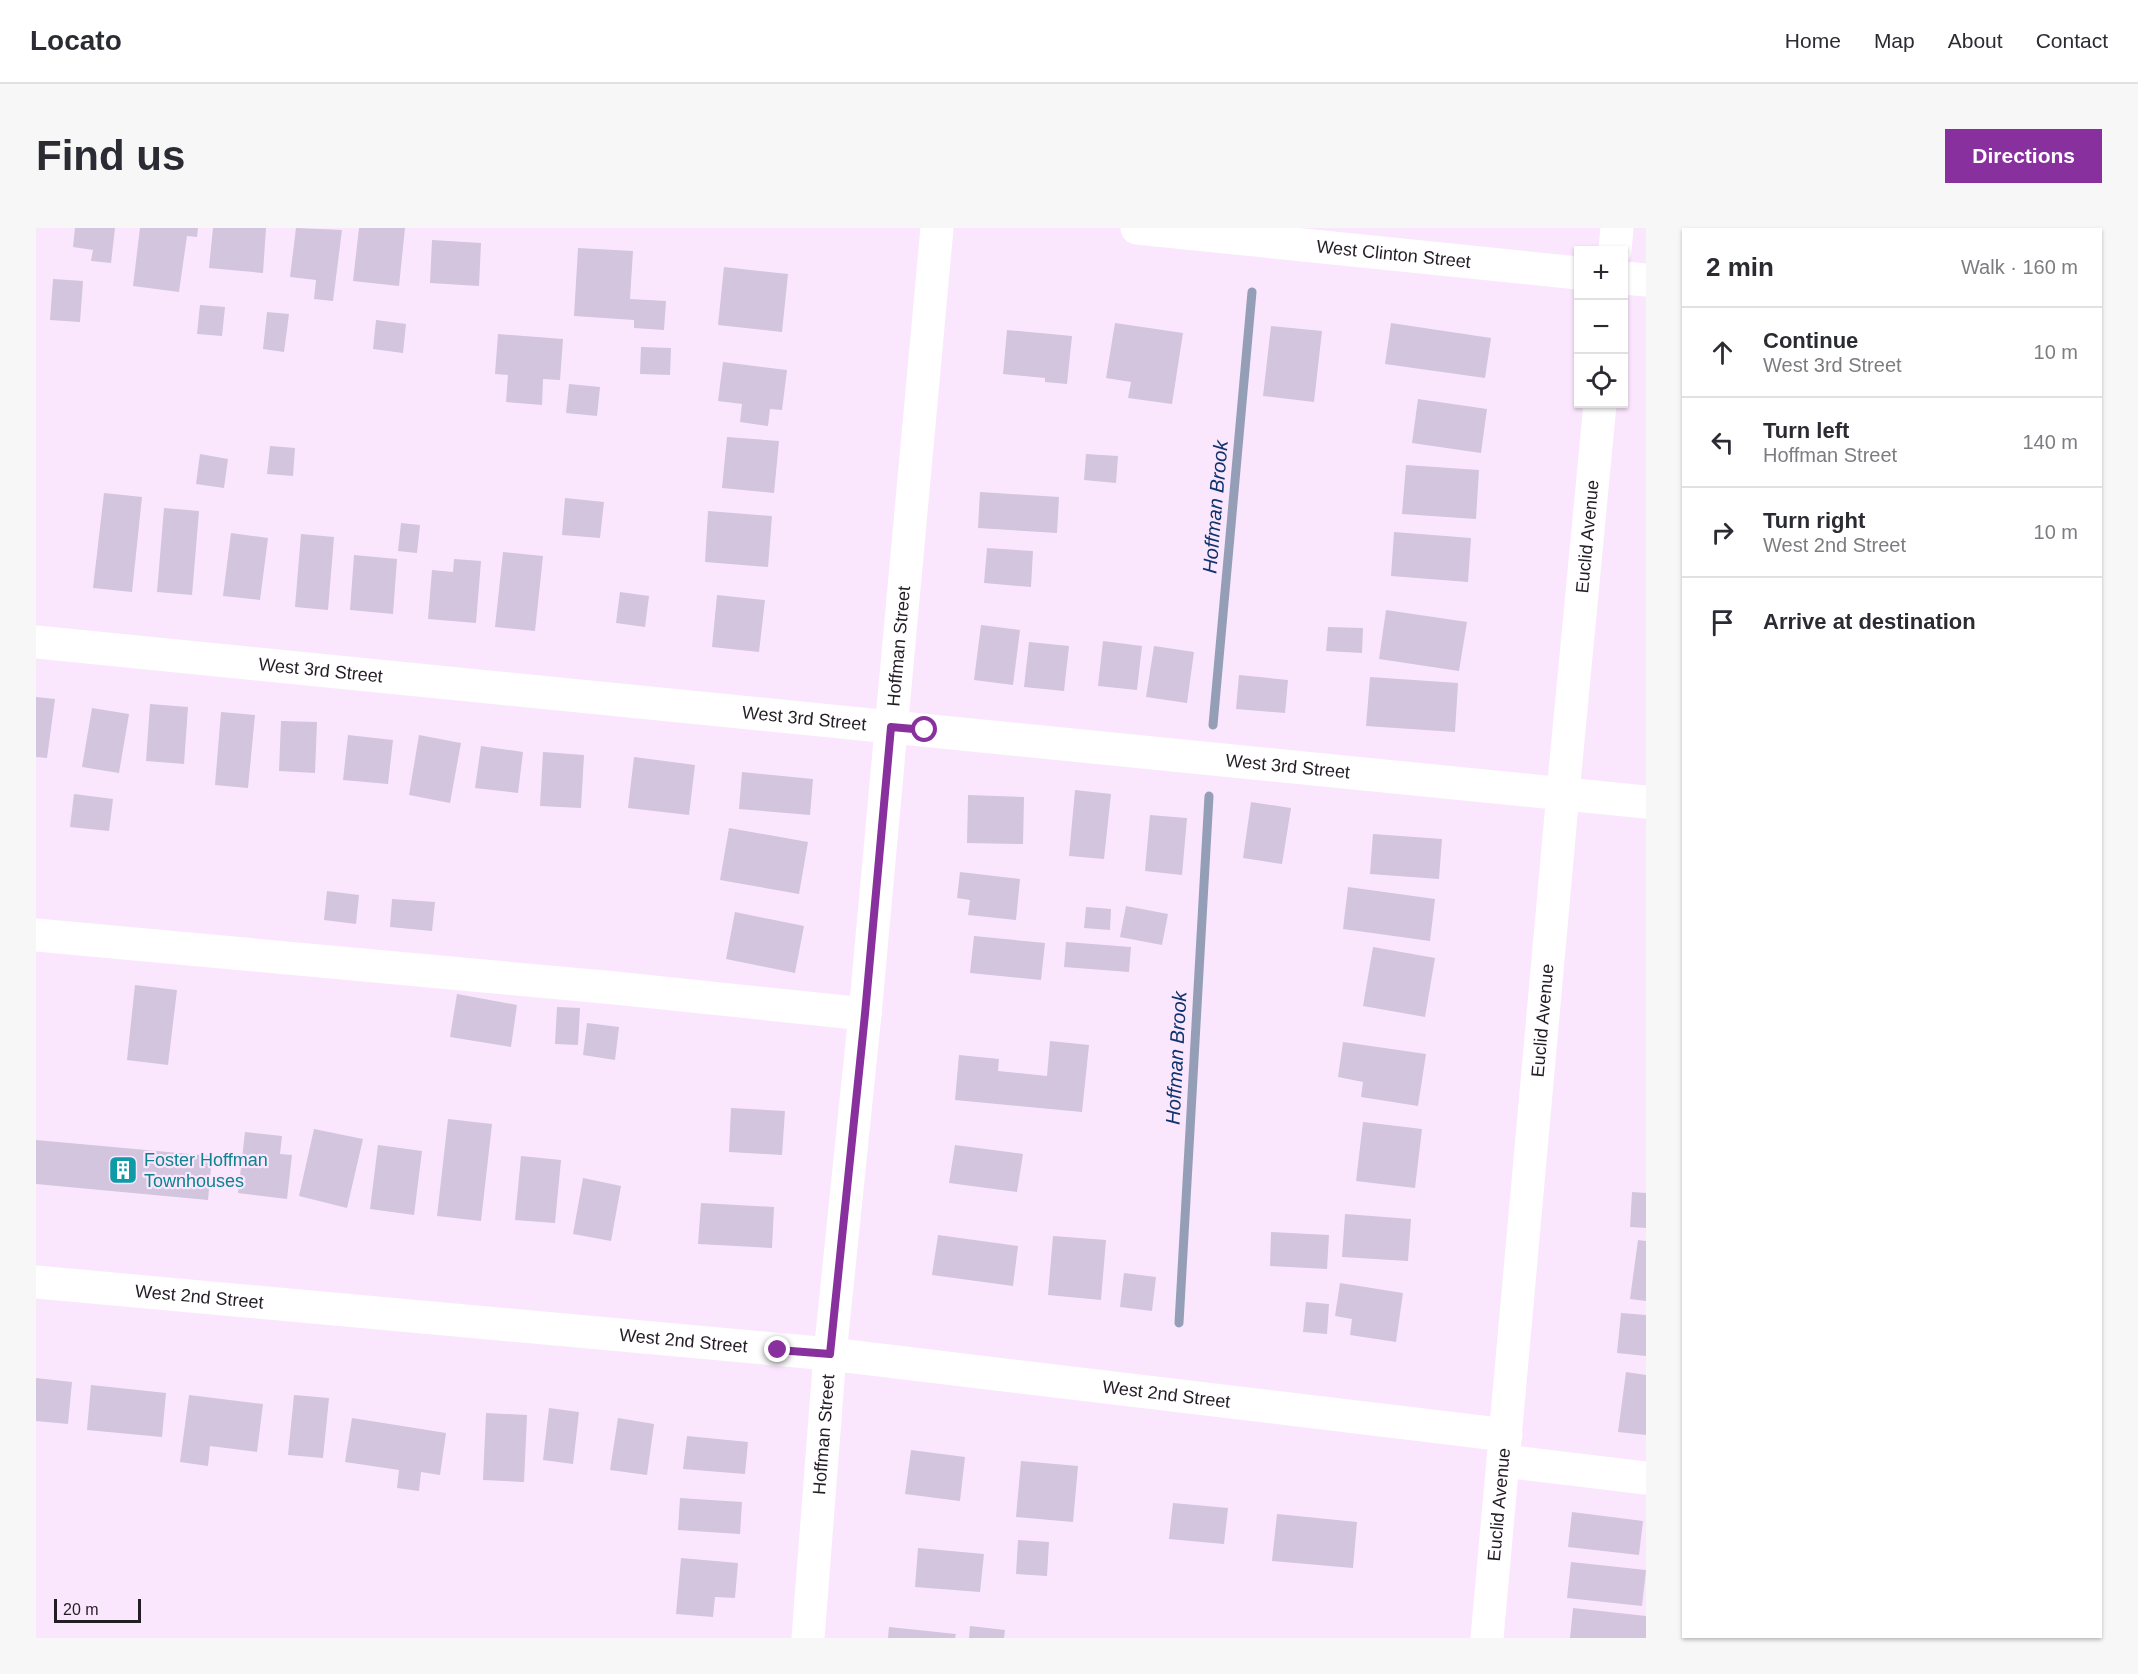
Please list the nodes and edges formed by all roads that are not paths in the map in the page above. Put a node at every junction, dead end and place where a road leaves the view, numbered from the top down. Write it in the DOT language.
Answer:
graph roads {
  1 [pos="937,228"];
  2 [pos="1137,228"];
  3 [pos="1617,228"];
  4 [pos="1615,246"];
  5 [pos="1574,273"];
  6 [pos="1628,278"];
  7 [pos="1646,280"];
  8 [pos="1600,408"];
  9 [pos="36,642"];
  10 [pos="891,727"];
  11 [pos="1563,794"];
  12 [pos="1646,802"];
  13 [pos="36,935"];
  14 [pos="865,1014"];
  15 [pos="36,1282"];
  16 [pos="830,1354"];
  17 [pos="1505,1448"];
  18 [pos="1646,1478"];
  19 [pos="808,1638"];
  20 [pos="1487,1638"];
  1 -- 10 [label="street, Hoffman Street"];
  2 -- 5 [label="street, West Clinton Street"];
  3 -- 4 [label="street"];
  6 -- 7 [label="street"];
  8 -- 11 [label="street, Euclid Avenue"];
  9 -- 10 [label="street, West 3rd Street"];
  10 -- 11 [label="street, West 3rd Street"];
  10 -- 14 [label="street, Hoffman Street"];
  11 -- 12 [label="street, West 3rd Street"];
  11 -- 17 [label="street, Euclid Avenue"];
  13 -- 14 [label="street"];
  14 -- 16 [label="street, Hoffman Street"];
  15 -- 16 [label="street, West 2nd Street"];
  16 -- 17 [label="street, West 2nd Street"];
  16 -- 19 [label="street, Hoffman Street"];
  17 -- 18 [label="street, West 2nd Street"];
  17 -- 20 [label="street, Euclid Avenue"];
}
